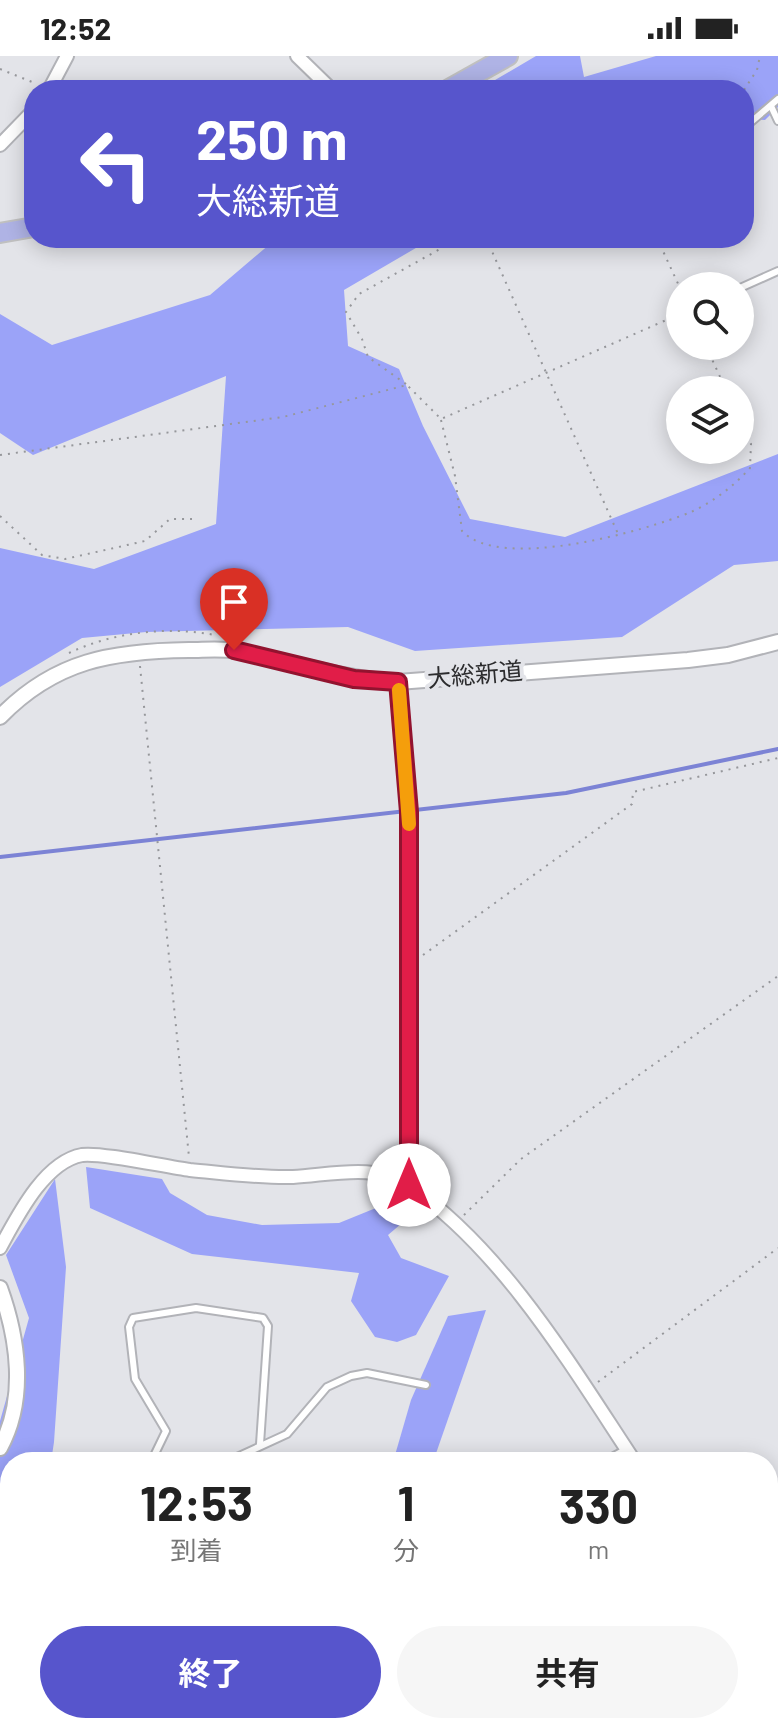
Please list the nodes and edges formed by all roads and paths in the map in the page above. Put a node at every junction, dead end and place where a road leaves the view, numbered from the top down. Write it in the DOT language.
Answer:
graph roads {
  1 [pos="67,56"];
  2 [pos="297,56"];
  3 [pos="508,56"];
  4 [pos="760,56"];
  5 [pos="0,69"];
  6 [pos="26,80"];
  7 [pos="54,80"];
  8 [pos="322,80"];
  9 [pos="465,80"];
  10 [pos="750,80"];
  11 [pos="778,99"];
  12 [pos="771,106"];
  13 [pos="24,120"];
  14 [pos="754,120"];
  15 [pos="778,121"];
  16 [pos="0,145"];
  17 [pos="24,229"];
  18 [pos="0,233"];
  19 [pos="442,248"];
  20 [pos="490,248"];
  21 [pos="662,248"];
  22 [pos="778,271"];
  23 [pos="673,272"];
  24 [pos="754,282"];
  25 [pos="666,320"];
  26 [pos="407,385"];
  27 [pos="441,419"];
  28 [pos="0,455"];
  29 [pos="750,464"];
  30 [pos="0,516"];
  31 [pos="192,519"];
  32 [pos="619,536"];
  33 [pos="216,635"];
  34 [pos="778,642"];
  35 [pos="139,652"];
  36 [pos="60,658"];
  37 [pos="398,682"];
  38 [pos="0,717"];
  39 [pos="778,758"];
  40 [pos="410,964"];
  41 [pos="778,976"];
  42 [pos="191,1170"];
  43 [pos="409,1185"];
  44 [pos="454,1224"];
  45 [pos="0,1248"];
  46 [pos="778,1248"];
  47 [pos="0,1288"];
  48 [pos="426,1385"];
  49 [pos="587,1390"];
  50 [pos="4,1432"];
  51 [pos="260,1444"];
  52 [pos="0,1448"];
  53 [pos="627,1449"];
  54 [pos="156,1452"];
  55 [pos="245,1452"];
  56 [pos="621,1452"];
  57 [pos="629,1452"];
  1 -- 7 [label="street"];
  2 -- 8 [label="street"];
  3 -- 9 [label="main road"];
  4 -- 10 [label="path"];
  5 -- 6 [label="path"];
  11 -- 12 [label="lane"];
  12 -- 14 [label="lane"];
  12 -- 15 [label="lane"];
  13 -- 16 [label="street"];
  17 -- 18 [label="main road"];
  19 -- 26 [label="path"];
  20 -- 32 [label="path"];
  21 -- 23 [label="path"];
  22 -- 24 [label="lane"];
  25 -- 27 [label="path"];
  26 -- 27 [label="path"];
  26 -- 28 [label="path"];
  27 -- 32 [label="path"];
  29 -- 32 [label="path"];
  30 -- 31 [label="path"];
  33 -- 36 [label="path"];
  34 -- 37 [label="street, 大総新道"];
  35 -- 37 [label="street, 大総新道"];
  35 -- 38 [label="street, 大総新道"];
  35 -- 42 [label="path"];
  37 -- 40 [label="street"];
  39 -- 40 [label="path"];
  40 -- 43 [label="street"];
  41 -- 44 [label="path"];
  42 -- 43 [label="street"];
  42 -- 45 [label="street"];
  43 -- 44 [label="street"];
  44 -- 49 [label="street"];
  46 -- 49 [label="path"];
  47 -- 50 [label="street"];
  48 -- 51 [label="lane"];
  49 -- 53 [label="street"];
  50 -- 52 [label="street"];
  51 -- 54 [label="lane"];
  51 -- 55 [label="lane"];
  53 -- 56 [label="lane"];
  53 -- 57 [label="street"];
}
